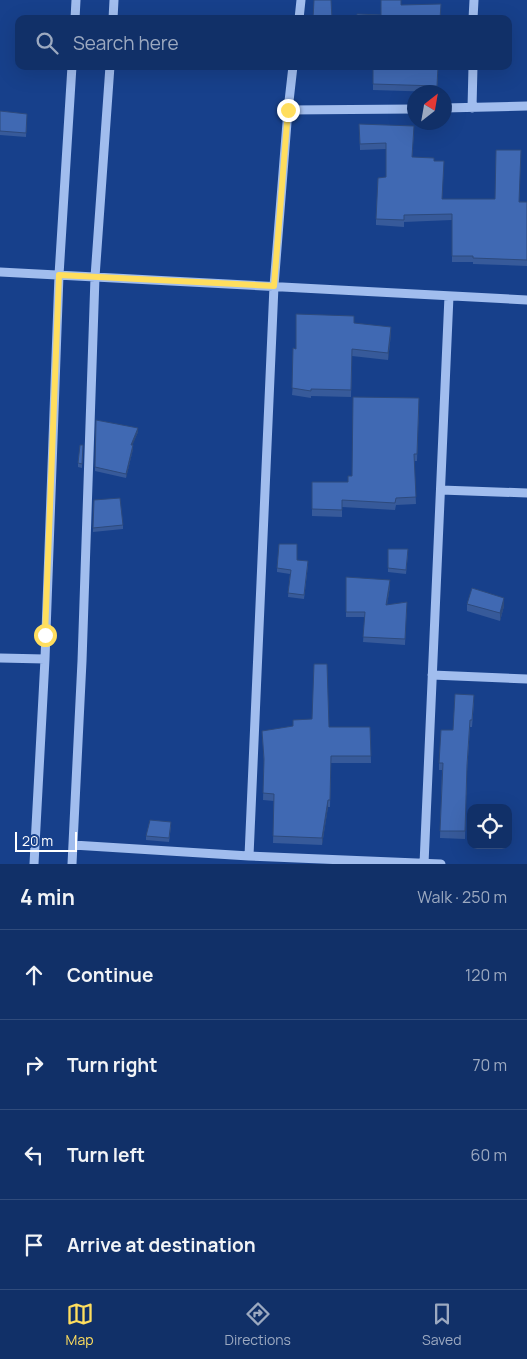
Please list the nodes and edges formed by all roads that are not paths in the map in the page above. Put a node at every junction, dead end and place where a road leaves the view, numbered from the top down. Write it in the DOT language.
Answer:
graph roads {
  1 [pos="76,0"];
  2 [pos="114,0"];
  3 [pos="301,0"];
  4 [pos="474,0"];
  5 [pos="75,15"];
  6 [pos="113,15"];
  7 [pos="299,15"];
  8 [pos="474,15"];
  9 [pos="72,70"];
  10 [pos="110,70"];
  11 [pos="293,70"];
  12 [pos="473,70"];
  13 [pos="527,106"];
  14 [pos="407,108"];
  15 [pos="452,108"];
  16 [pos="472,108"];
  17 [pos="288,110"];
  18 [pos="0,272"];
  19 [pos="59,275"];
  20 [pos="95,277"];
  21 [pos="274,286"];
  22 [pos="449,296"];
  23 [pos="527,300"];
  24 [pos="440,490"];
  25 [pos="527,492"];
  26 [pos="0,658"];
  27 [pos="45,659"];
  28 [pos="432,675"];
  29 [pos="527,679"];
  30 [pos="72,845"];
  31 [pos="249,856"];
  32 [pos="424,863"];
  33 [pos="34,864"];
  34 [pos="72,864"];
  35 [pos="441,864"];
  1 -- 5 [label="street"];
  2 -- 6 [label="street"];
  3 -- 7 [label="street"];
  4 -- 8 [label="street"];
  9 -- 19 [label="street"];
  10 -- 20 [label="street"];
  11 -- 17 [label="street"];
  12 -- 16 [label="street"];
  13 -- 16 [label="street"];
  14 -- 17 [label="street"];
  15 -- 16 [label="street"];
  17 -- 21 [label="street"];
  18 -- 19 [label="street"];
  19 -- 20 [label="street"];
  19 -- 27 [label="street"];
  20 -- 21 [label="street"];
  20 -- 30 [label="street"];
  21 -- 22 [label="street"];
  21 -- 31 [label="street"];
  22 -- 23 [label="street"];
  22 -- 24 [label="street"];
  24 -- 25 [label="street"];
  24 -- 28 [label="street"];
  26 -- 27 [label="street"];
  27 -- 33 [label="street"];
  28 -- 29 [label="street"];
  28 -- 32 [label="street"];
  30 -- 31 [label="street"];
  30 -- 34 [label="street"];
  31 -- 32 [label="street"];
  32 -- 35 [label="street"];
}
